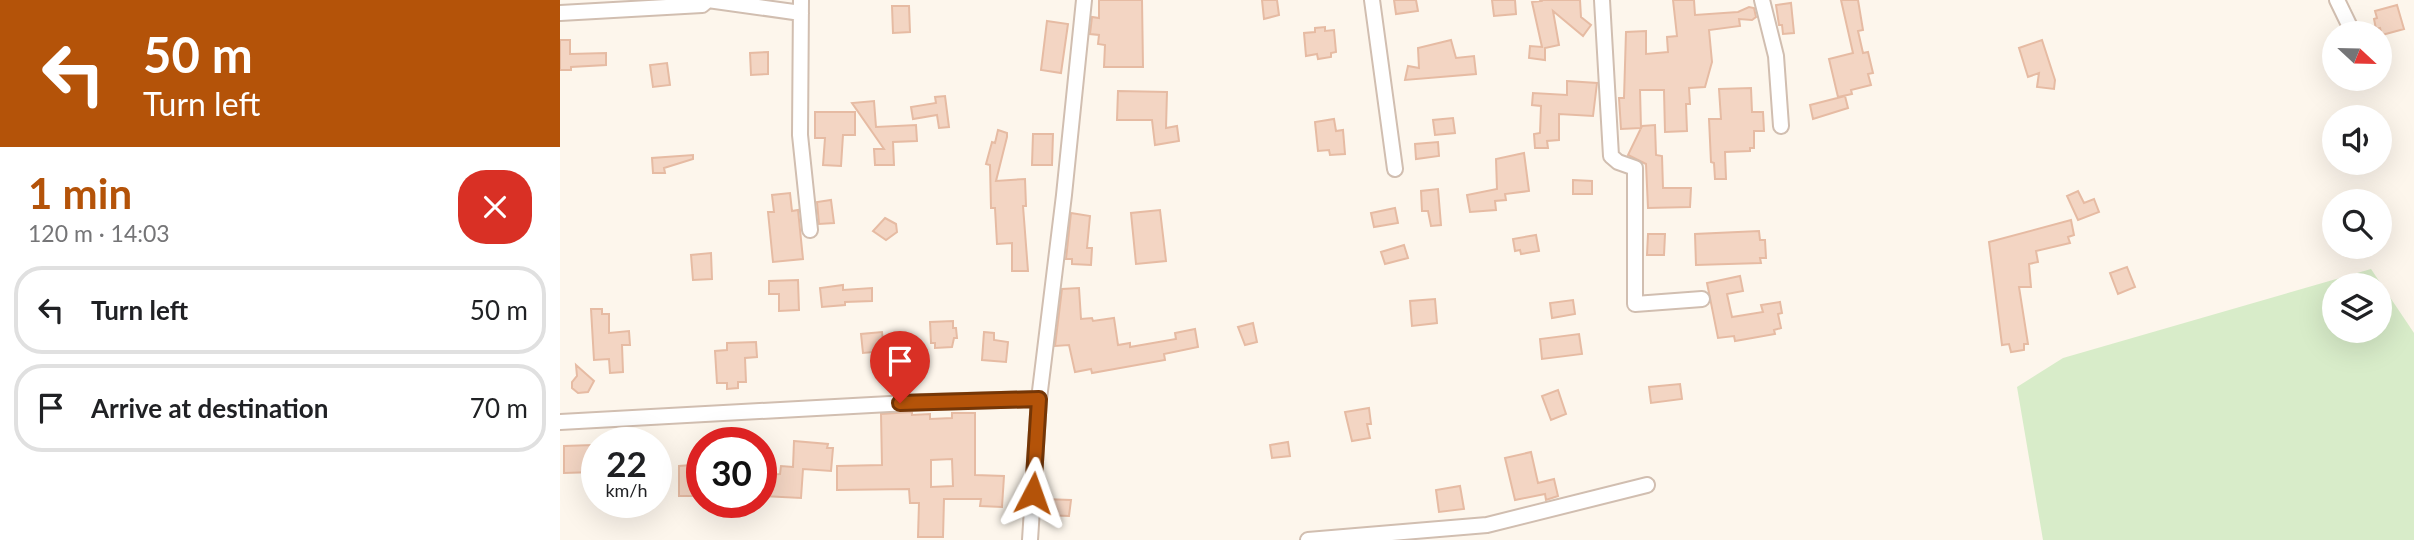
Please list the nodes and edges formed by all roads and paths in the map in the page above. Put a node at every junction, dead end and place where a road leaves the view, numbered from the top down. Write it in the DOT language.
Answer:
graph roads {
  1 [pos="708,0"];
  2 [pos="1084,0"];
  3 [pos="1372,0"];
  4 [pos="1602,0"];
  5 [pos="1762,0"];
  6 [pos="2337,0"];
  7 [pos="801,6"];
  8 [pos="560,13"];
  9 [pos="2347,21"];
  10 [pos="1781,126"];
  11 [pos="1395,169"];
  12 [pos="810,230"];
  13 [pos="1702,299"];
  14 [pos="1039,399"];
  15 [pos="560,422"];
  16 [pos="1647,485"];
  17 [pos="1030,540"];
  18 [pos="1308,540"];
  1 -- 7 [label="street"];
  1 -- 8 [label="street"];
  2 -- 14 [label="street"];
  3 -- 11 [label="street"];
  4 -- 13 [label="street"];
  5 -- 10 [label="street"];
  6 -- 9 [label="street"];
  7 -- 12 [label="street"];
  14 -- 15 [label="street"];
  14 -- 17 [label="street"];
  16 -- 18 [label="street"];
}
